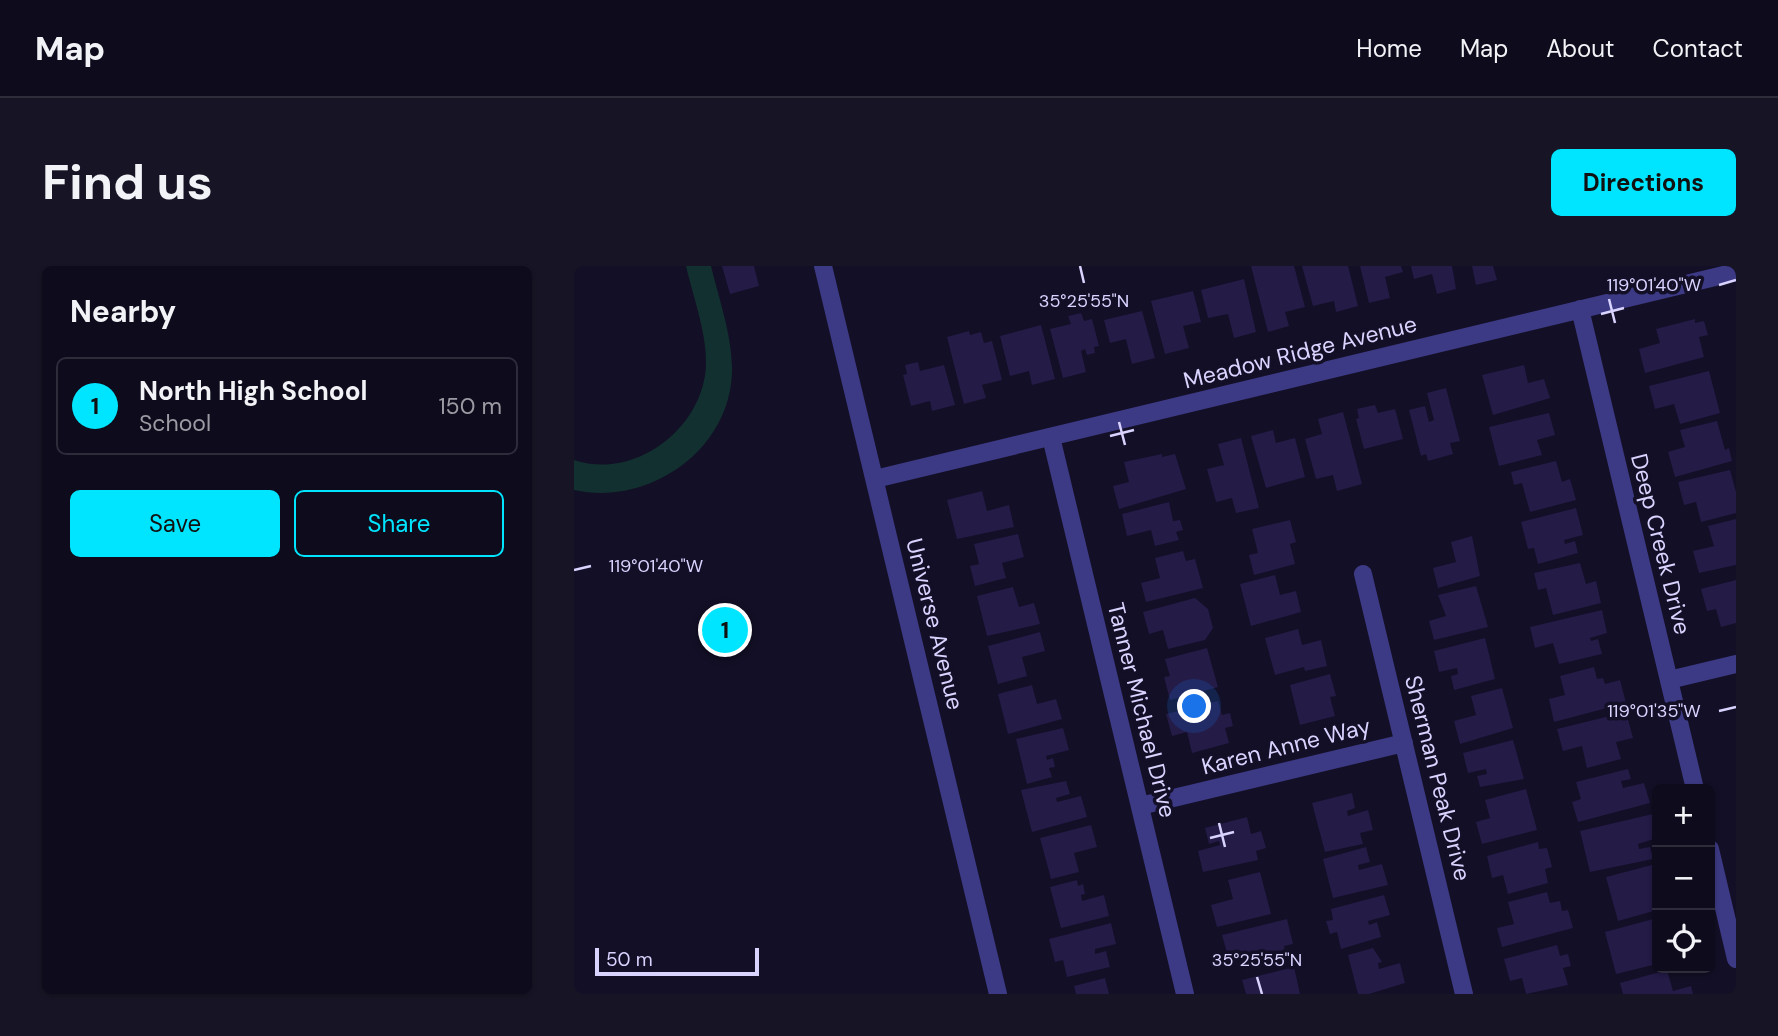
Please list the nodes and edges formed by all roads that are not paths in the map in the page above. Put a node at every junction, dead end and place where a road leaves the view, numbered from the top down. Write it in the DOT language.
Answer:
graph roads {
  1 [pos="824,266"];
  2 [pos="1736,272"];
  3 [pos="1580,309"];
  4 [pos="1051,437"];
  5 [pos="875,479"];
  6 [pos="1363,574"];
  7 [pos="1736,664"];
  8 [pos="1669,680"];
  9 [pos="1404,743"];
  10 [pos="1694,784"];
  11 [pos="1140,806"];
  12 [pos="1715,870"];
  13 [pos="1736,958"];
  14 [pos="998,994"];
  15 [pos="1185,994"];
  16 [pos="1464,994"];
  1 -- 5 [label="street, Universe Avenue"];
  2 -- 3 [label="street, Meadow Ridge Avenue"];
  3 -- 4 [label="street, Meadow Ridge Avenue"];
  3 -- 8 [label="street, Deep Creek Drive"];
  4 -- 5 [label="street, Meadow Ridge Avenue"];
  4 -- 11 [label="street, Tanner Michael Drive"];
  5 -- 14 [label="street, Universe Avenue"];
  6 -- 9 [label="street, Sherman Peak Drive"];
  7 -- 8 [label="street"];
  8 -- 10 [label="street, Deep Creek Drive"];
  9 -- 11 [label="street, Karen Anne Way"];
  9 -- 16 [label="street, Sherman Peak Drive"];
  11 -- 15 [label="street, Tanner Michael Drive"];
  12 -- 13 [label="street"];
}
